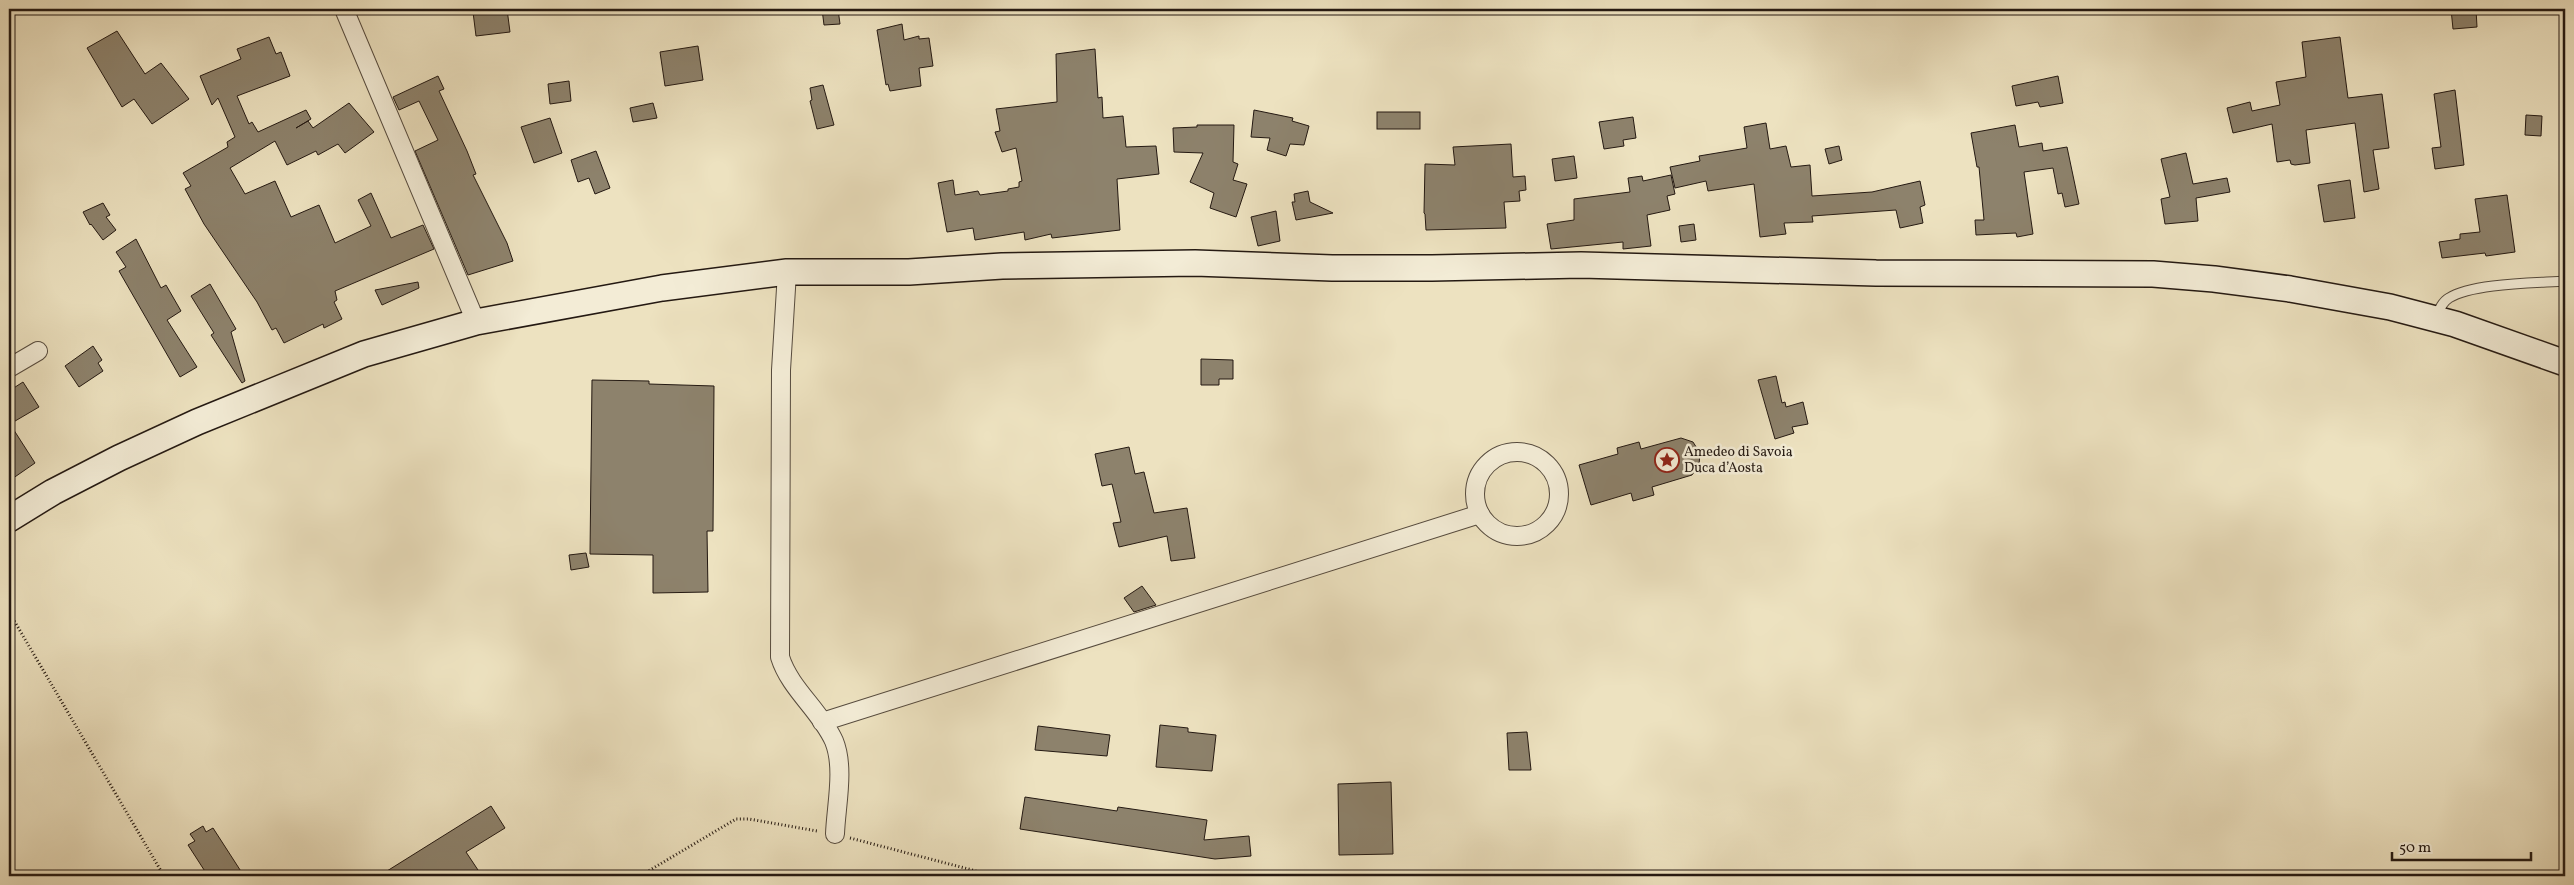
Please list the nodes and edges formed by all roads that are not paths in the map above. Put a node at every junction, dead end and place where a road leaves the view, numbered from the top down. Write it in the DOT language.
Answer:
graph roads {
  1 [pos="344,9"];
  2 [pos="787,272"];
  3 [pos="2565,281"];
  4 [pos="2435,319"];
  5 [pos="476,322"];
  6 [pos="38,352"];
  7 [pos="2565,363"];
  8 [pos="9,368"];
  9 [pos="1480,514"];
  10 [pos="9,519"];
  11 [pos="822,722"];
  12 [pos="835,834"];
  1 -- 5 [label="street"];
  2 -- 4 [label="street"];
  2 -- 5 [label="street"];
  2 -- 11 [label="street"];
  3 -- 4 [label="lane"];
  4 -- 7 [label="street"];
  5 -- 10 [label="street"];
  6 -- 8 [label="street"];
  9 -- 9 [label="street"];
  9 -- 11 [label="street"];
  11 -- 12 [label="street"];
}
